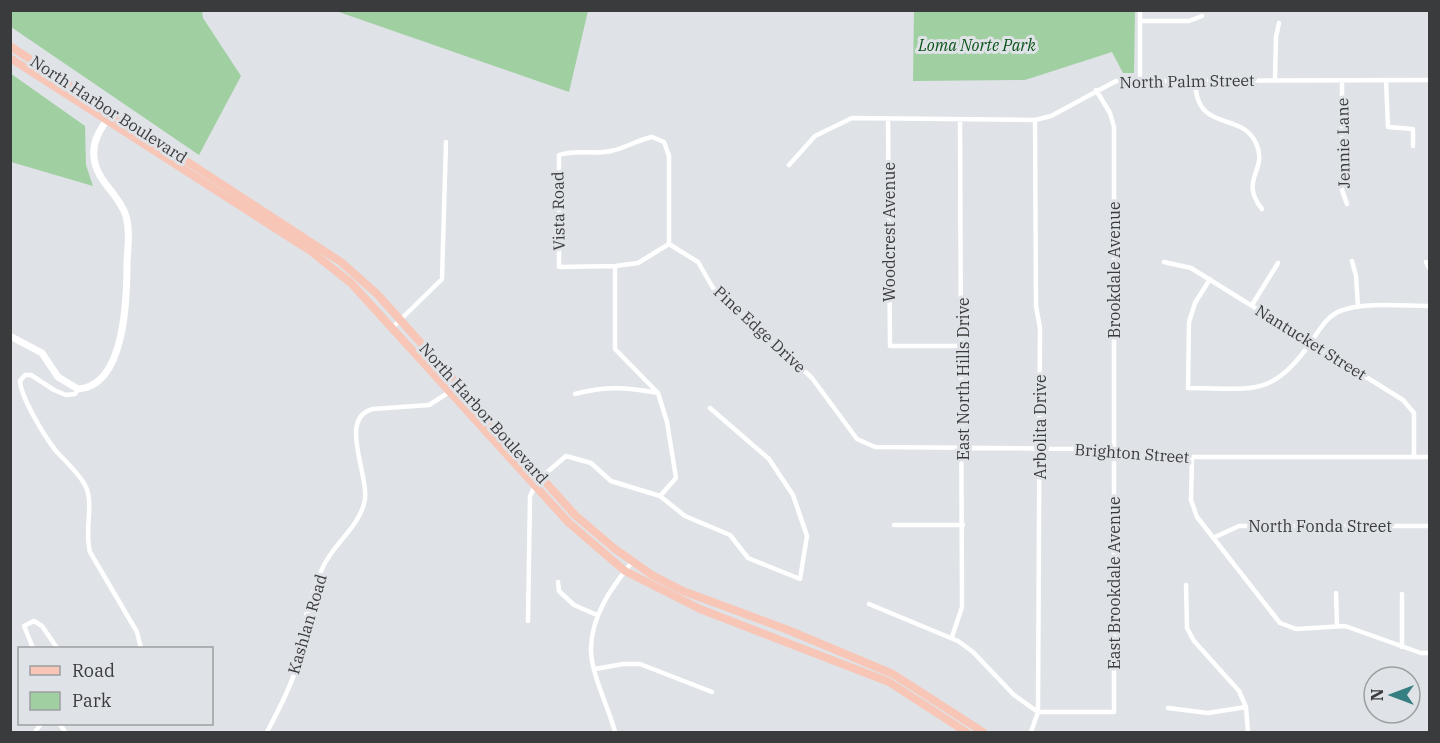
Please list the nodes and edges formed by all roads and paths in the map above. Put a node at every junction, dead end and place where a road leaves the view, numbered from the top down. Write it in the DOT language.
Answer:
graph roads {
  1 [pos="1140,10"];
  2 [pos="1202,15"];
  3 [pos="1140,21"];
  4 [pos="1279,23"];
  5 [pos="10,46"];
  6 [pos="10,58"];
  7 [pos="1275,79"];
  8 [pos="1386,80"];
  9 [pos="1430,80"];
  10 [pos="1140,81"];
  11 [pos="1342,81"];
  12 [pos="1195,82"];
  13 [pos="1096,90"];
  14 [pos="113,111"];
  15 [pos="888,118"];
  16 [pos="960,119"];
  17 [pos="106,120"];
  18 [pos="1035,120"];
  19 [pos="446,142"];
  20 [pos="1413,146"];
  21 [pos="789,165"];
  22 [pos="1347,204"];
  23 [pos="1262,209"];
  24 [pos="669,244"];
  25 [pos="1352,261"];
  26 [pos="1164,262"];
  27 [pos="1426,262"];
  28 [pos="1278,263"];
  29 [pos="615,266"];
  30 [pos="1430,270"];
  31 [pos="1210,279"];
  32 [pos="1252,305"];
  33 [pos="1430,306"];
  34 [pos="1358,307"];
  35 [pos="401,320"];
  36 [pos="393,327"];
  37 [pos="10,336"];
  38 [pos="1311,342"];
  39 [pos="963,346"];
  40 [pos="459,386"];
  41 [pos="78,389"];
  42 [pos="451,392"];
  43 [pos="658,393"];
  44 [pos="574,394"];
  45 [pos="710,408"];
  46 [pos="843,423"];
  47 [pos="963,447"];
  48 [pos="1041,448"];
  49 [pos="1113,454"];
  50 [pos="1192,457"];
  51 [pos="1414,457"];
  52 [pos="1430,457"];
  53 [pos="538,481"];
  54 [pos="660,496"];
  55 [pos="894,525"];
  56 [pos="963,525"];
  57 [pos="1430,526"];
  58 [pos="1214,538"];
  59 [pos="633,562"];
  60 [pos="625,570"];
  61 [pos="558,582"];
  62 [pos="1186,585"];
  63 [pos="1336,593"];
  64 [pos="1402,594"];
  65 [pos="869,604"];
  66 [pos="597,615"];
  67 [pos="528,621"];
  68 [pos="1337,624"];
  69 [pos="952,637"];
  70 [pos="33,647"];
  71 [pos="56,647"];
  72 [pos="141,647"];
  73 [pos="1402,647"];
  74 [pos="1430,653"];
  75 [pos="595,669"];
  76 [pos="712,692"];
  77 [pos="1246,707"];
  78 [pos="1168,708"];
  79 [pos="1038,712"];
  80 [pos="267,732"];
  81 [pos="615,732"];
  82 [pos="966,732"];
  83 [pos="983,732"];
  84 [pos="1031,732"];
  85 [pos="1248,732"];
  1 -- 3 [label="street"];
  2 -- 3 [label="street"];
  3 -- 10 [label="street"];
  4 -- 7 [label="street"];
  5 -- 14 [label="main road, North Harbor Boulevard"];
  6 -- 17 [label="main road, North Harbor Boulevard"];
  7 -- 11 [label="street, North Palm Street"];
  7 -- 12 [label="street, North Palm Street"];
  8 -- 9 [label="street, North Palm Street"];
  8 -- 11 [label="street, North Palm Street"];
  8 -- 20 [label="street"];
  10 -- 12 [label="street, North Palm Street"];
  10 -- 13 [label="street, North Palm Street"];
  11 -- 22 [label="street, Jennie Lane"];
  12 -- 23 [label="street"];
  13 -- 18 [label="street, North Palm Street"];
  13 -- 49 [label="street, Brookdale Avenue"];
  14 -- 17 [label="street"];
  14 -- 35 [label="main road, North Harbor Boulevard"];
  15 -- 16 [label="street, North Palm Street"];
  15 -- 21 [label="street, North Palm Street"];
  15 -- 39 [label="street, Woodcrest Avenue"];
  16 -- 18 [label="street, North Palm Street"];
  16 -- 39 [label="street, East North Hills Drive"];
  17 -- 36 [label="main road, North Harbor Boulevard"];
  17 -- 41 [label="street"];
  18 -- 48 [label="street, Arbolita Drive"];
  19 -- 35 [label="street"];
  24 -- 29 [label="street, Vista Road"];
  24 -- 29 [label="street, Vista Road"];
  24 -- 46 [label="street, Pine Edge Drive"];
  25 -- 34 [label="street"];
  26 -- 31 [label="street, Nantucket Street"];
  27 -- 30 [label="street"];
  28 -- 32 [label="street"];
  29 -- 43 [label="street"];
  31 -- 32 [label="street, Nantucket Street"];
  31 -- 38 [label="street"];
  32 -- 38 [label="street, Nantucket Street"];
  33 -- 34 [label="street"];
  34 -- 38 [label="street"];
  35 -- 36 [label="street"];
  35 -- 40 [label="main road, North Harbor Boulevard"];
  36 -- 42 [label="main road, North Harbor Boulevard"];
  37 -- 41 [label="street"];
  38 -- 51 [label="street, Nantucket Street"];
  39 -- 47 [label="street, East North Hills Drive"];
  40 -- 42 [label="street, Kashlan Road"];
  40 -- 53 [label="main road, North Harbor Boulevard"];
  41 -- 72 [label="street"];
  42 -- 53 [label="main road, North Harbor Boulevard"];
  42 -- 80 [label="street, Kashlan Road"];
  43 -- 44 [label="street"];
  43 -- 54 [label="street"];
  45 -- 54 [label="street"];
  46 -- 47 [label="street, Brighton Street"];
  47 -- 48 [label="street, Brighton Street"];
  47 -- 56 [label="street, East North Hills Drive"];
  48 -- 49 [label="street, Brighton Street"];
  48 -- 79 [label="street, Arbolita Drive"];
  49 -- 50 [label="street, Brighton Street"];
  49 -- 79 [label="street, East Brookdale Avenue"];
  50 -- 51 [label="street, Brighton Street"];
  50 -- 58 [label="street"];
  51 -- 52 [label="street, Brighton Street"];
  53 -- 54 [label="street"];
  53 -- 59 [label="main road, North Harbor Boulevard"];
  53 -- 60 [label="main road, North Harbor Boulevard"];
  53 -- 67 [label="street"];
  55 -- 56 [label="street"];
  56 -- 69 [label="street, East North Hills Drive"];
  57 -- 58 [label="street, North Fonda Street"];
  58 -- 68 [label="street"];
  59 -- 60 [label="street"];
  59 -- 83 [label="main road, North Harbor Boulevard"];
  60 -- 66 [label="street"];
  60 -- 82 [label="main road, North Harbor Boulevard"];
  61 -- 66 [label="street"];
  62 -- 77 [label="street"];
  63 -- 68 [label="street"];
  64 -- 73 [label="street"];
  65 -- 69 [label="street"];
  66 -- 75 [label="street"];
  68 -- 73 [label="street"];
  69 -- 79 [label="street"];
  70 -- 71 [label="street"];
  73 -- 74 [label="street"];
  75 -- 76 [label="street"];
  75 -- 81 [label="street"];
  77 -- 78 [label="street"];
  77 -- 85 [label="street"];
  79 -- 84 [label="street, Arbolita Drive"];
}
